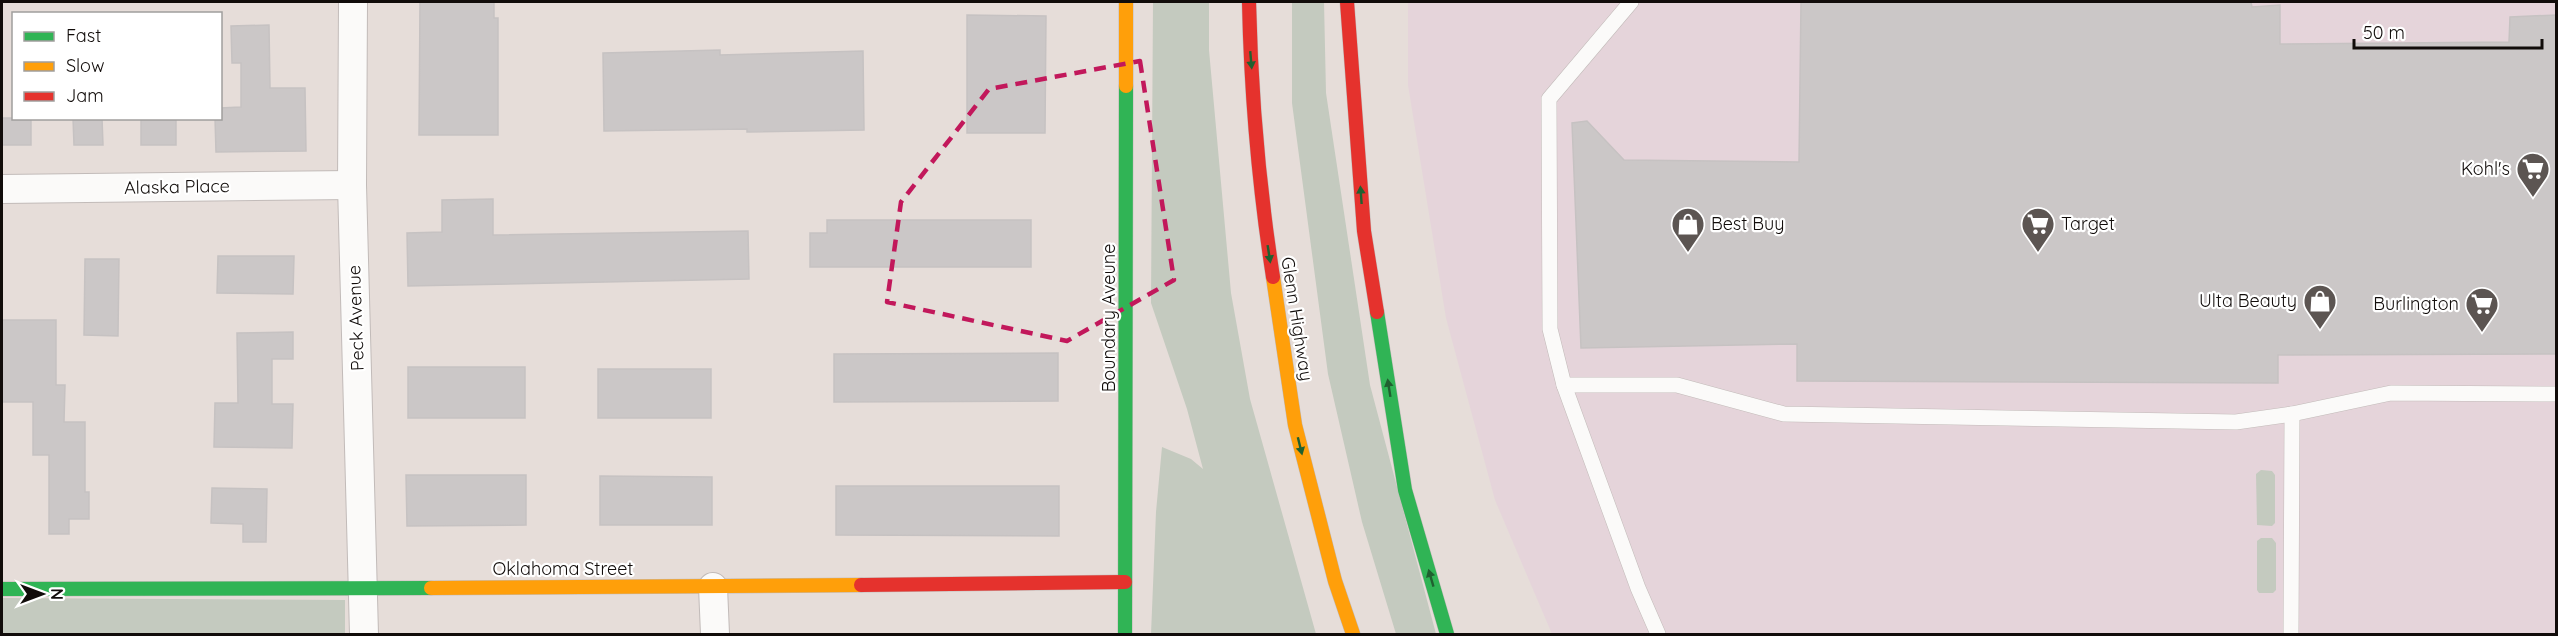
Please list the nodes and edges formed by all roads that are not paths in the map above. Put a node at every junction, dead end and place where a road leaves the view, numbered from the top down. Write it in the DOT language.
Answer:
graph roads {
  1 [pos="352,2"];
  2 [pos="1126,2"];
  3 [pos="1249,2"];
  4 [pos="1347,2"];
  5 [pos="1631,2"];
  6 [pos="352,185"];
  7 [pos="2,189"];
  8 [pos="1564,385"];
  9 [pos="2556,394"];
  10 [pos="2292,414"];
  11 [pos="1125,582"];
  12 [pos="713,587"];
  13 [pos="364,588"];
  14 [pos="2,589"];
  15 [pos="364,634"];
  16 [pos="715,634"];
  17 [pos="1125,634"];
  18 [pos="1353,634"];
  19 [pos="1447,634"];
  20 [pos="1658,634"];
  21 [pos="2291,634"];
  1 -- 6 [label="street, Peck Avenue"];
  2 -- 11 [label="main road, Boundary Aveune"];
  3 -- 18 [label="main road, Glenn Highway, one-way"];
  19 -- 4 [label="main road, one-way"];
  5 -- 8 [label="lane"];
  6 -- 7 [label="street, Alaska Place"];
  6 -- 13 [label="street, Peck Avenue"];
  8 -- 10 [label="lane"];
  8 -- 20 [label="lane"];
  9 -- 10 [label="lane"];
  10 -- 21 [label="lane"];
  11 -- 12 [label="main road, Oklahoma Street"];
  11 -- 17 [label="main road, Boundary Aveune"];
  12 -- 13 [label="main road, Oklahoma Street"];
  12 -- 16 [label="street"];
  13 -- 14 [label="main road, Oklahoma Street"];
  13 -- 15 [label="street, Peck Avenue"];
}
